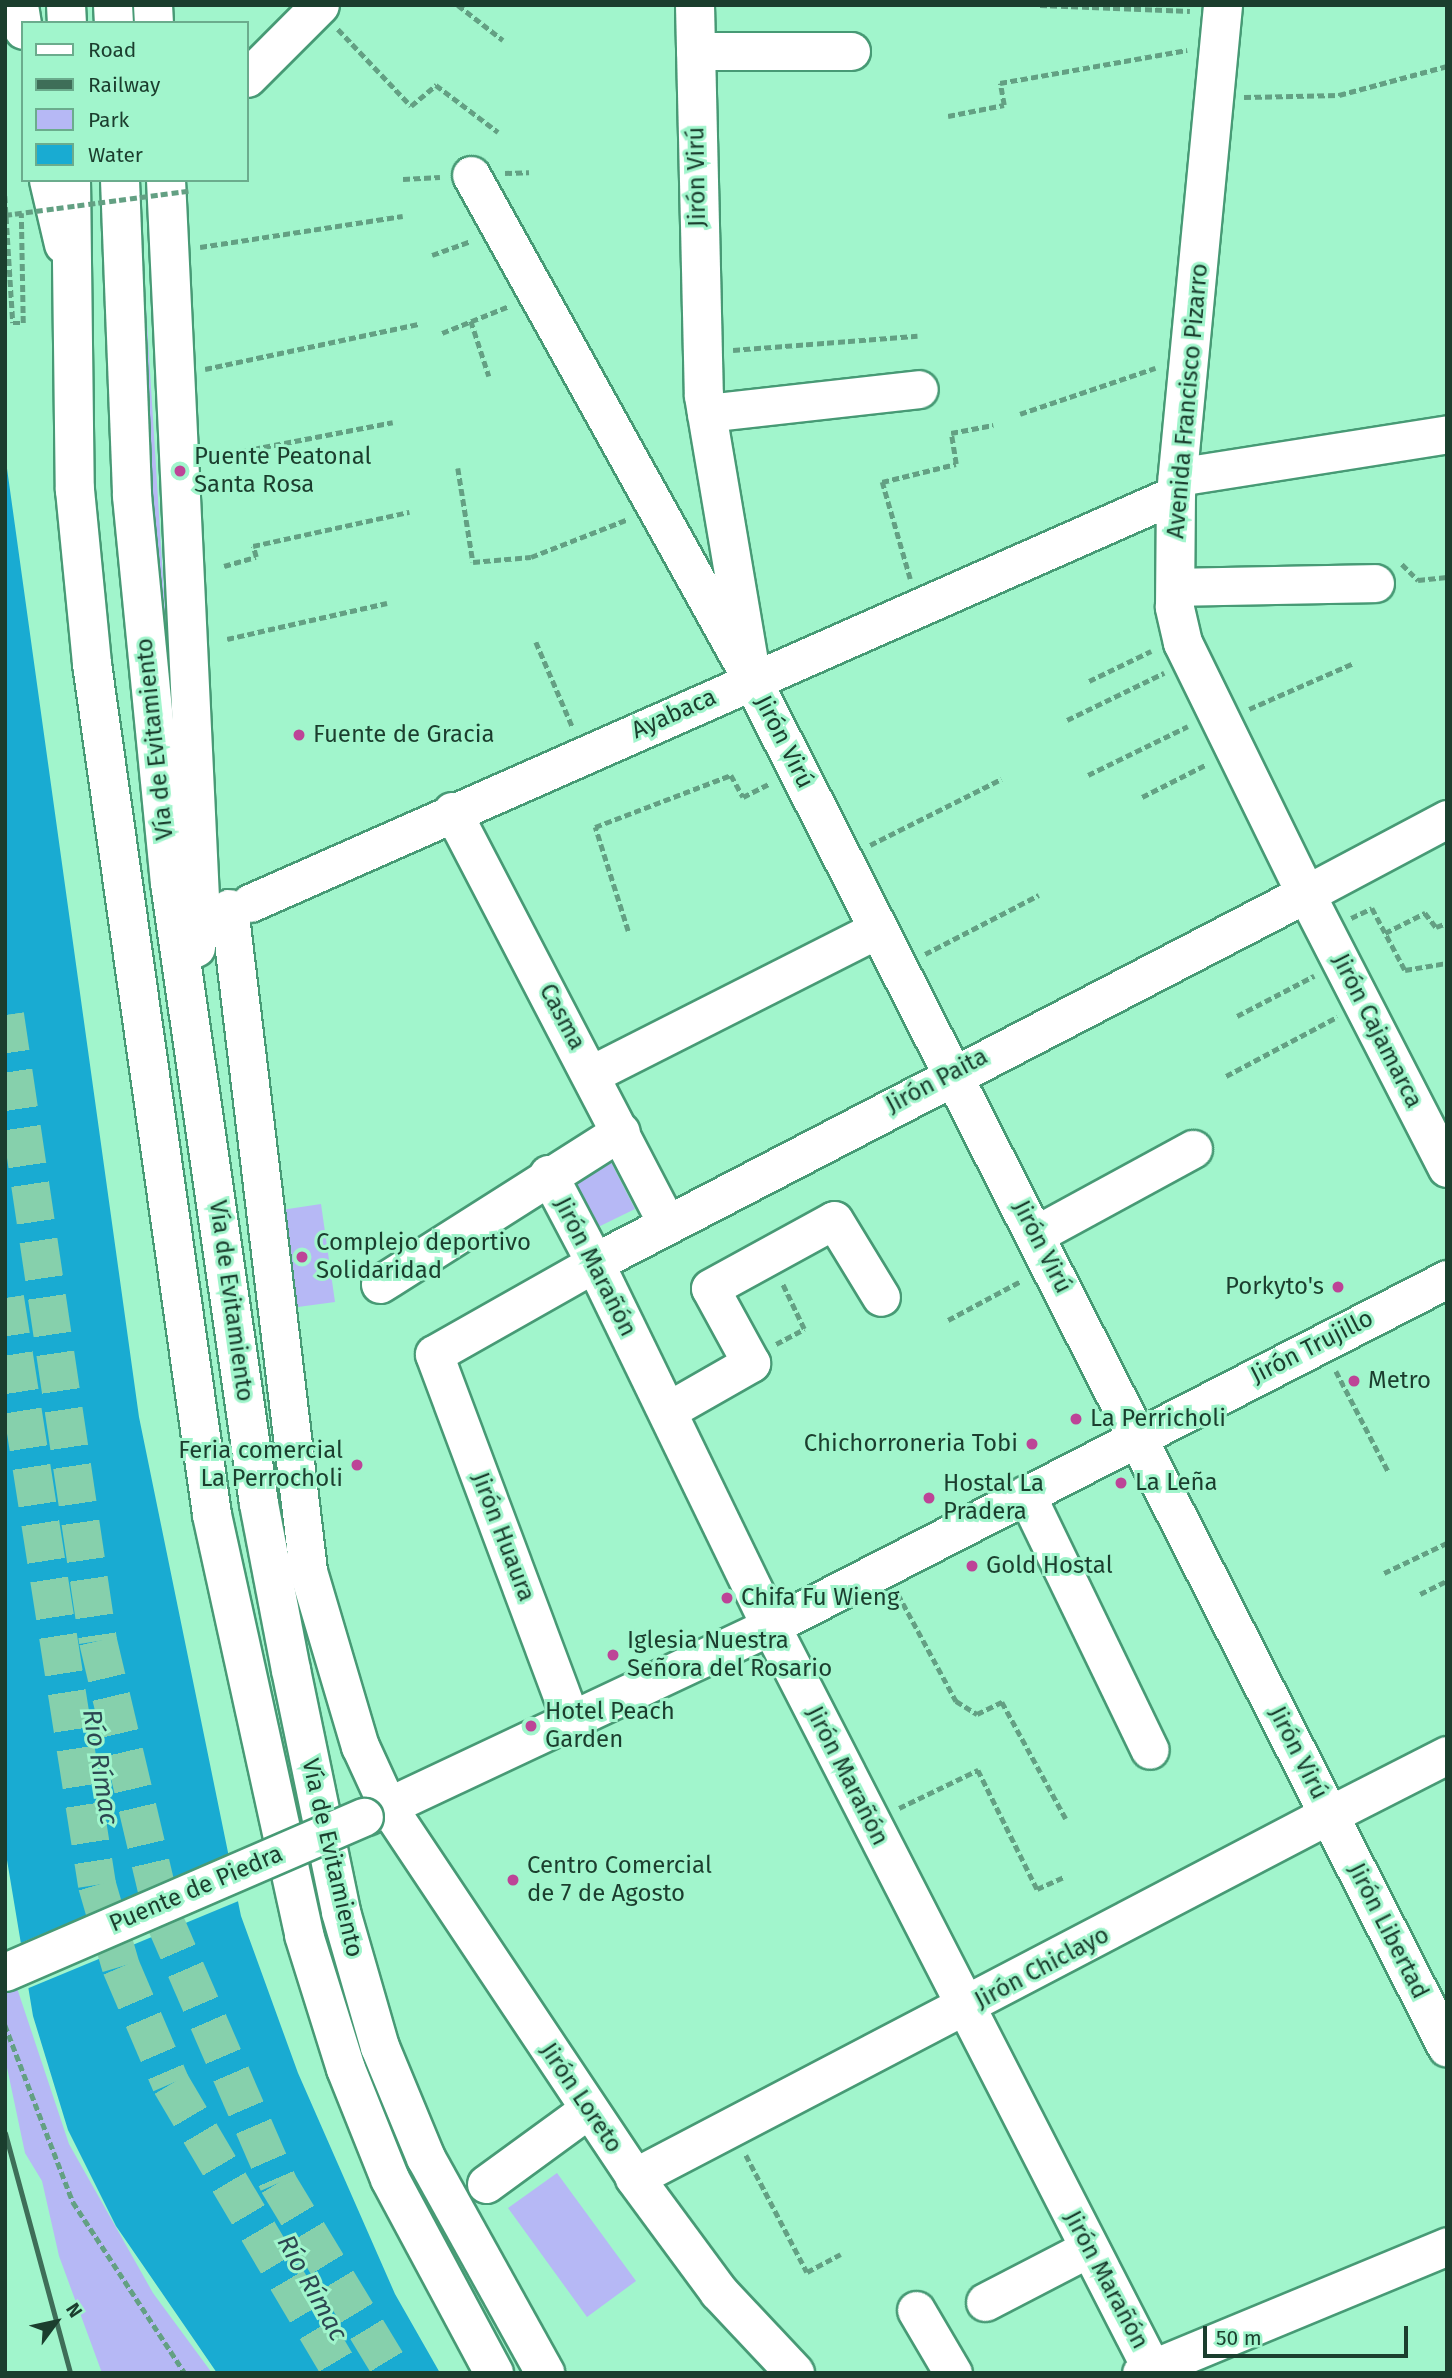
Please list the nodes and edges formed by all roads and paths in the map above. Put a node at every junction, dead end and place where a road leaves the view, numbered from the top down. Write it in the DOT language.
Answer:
graph roads {
  1 [pos="458,5"];
  2 [pos="695,5"];
  3 [pos="1040,5"];
  4 [pos="319,6"];
  5 [pos="1221,21"];
  6 [pos="503,40"];
  7 [pos="695,51"];
  8 [pos="851,51"];
  9 [pos="1447,66"];
  10 [pos="248,77"];
  11 [pos="1215,96"];
  12 [pos="948,117"];
  13 [pos="498,132"];
  14 [pos="471,175"];
  15 [pos="48,182"];
  16 [pos="71,182"];
  17 [pos="120,182"];
  18 [pos="177,186"];
  19 [pos="5,196"];
  20 [pos="20,213"];
  21 [pos="5,215"];
  22 [pos="403,216"];
  23 [pos="502,230"];
  24 [pos="199,247"];
  25 [pos="432,255"];
  26 [pos="73,283"];
  27 [pos="538,295"];
  28 [pos="471,321"];
  29 [pos="418,324"];
  30 [pos="442,333"];
  31 [pos="917,337"];
  32 [pos="702,352"];
  33 [pos="1189,357"];
  34 [pos="199,370"];
  35 [pos="489,376"];
  36 [pos="919,389"];
  37 [pos="706,413"];
  38 [pos="1020,414"];
  39 [pos="393,422"];
  40 [pos="993,425"];
  41 [pos="1447,434"];
  42 [pos="210,458"];
  43 [pos="458,468"];
  44 [pos="1176,486"];
  45 [pos="657,508"];
  46 [pos="409,512"];
  47 [pos="224,566"];
  48 [pos="1447,577"];
  49 [pos="1375,583"];
  50 [pos="1175,587"];
  51 [pos="387,603"];
  52 [pos="918,607"];
  53 [pos="227,639"];
  54 [pos="536,642"];
  55 [pos="1187,648"];
  56 [pos="1354,663"];
  57 [pos="752,680"];
  58 [pos="1089,681"];
  59 [pos="1066,720"];
  60 [pos="1225,727"];
  61 [pos="584,753"];
  62 [pos="797,769"];
  63 [pos="1088,775"];
  64 [pos="1001,779"];
  65 [pos="1142,797"];
  66 [pos="452,811"];
  67 [pos="1447,819"];
  68 [pos="843,859"];
  69 [pos="1306,894"];
  70 [pos="1039,895"];
  71 [pos="240,906"];
  72 [pos="1447,923"];
  73 [pos="878,929"];
  74 [pos="1325,930"];
  75 [pos="628,931"];
  76 [pos="1385,933"];
  77 [pos="1341,962"];
  78 [pos="1447,963"];
  79 [pos="898,967"];
  80 [pos="1362,1004"];
  81 [pos="191,1016"];
  82 [pos="1237,1016"];
  83 [pos="951,1072"];
  84 [pos="592,1074"];
  85 [pos="1226,1076"];
  86 [pos="621,1130"];
  87 [pos="1193,1149"];
  88 [pos="1447,1168"];
  89 [pos="548,1174"];
  90 [pos="667,1224"];
  91 [pos="1043,1250"];
  92 [pos="770,1257"];
  93 [pos="595,1263"];
  94 [pos="1447,1279"];
  95 [pos="380,1284"];
  96 [pos="881,1297"];
  97 [pos="948,1320"];
  98 [pos="763,1336"];
  99 [pos="1322,1342"];
  100 [pos="434,1354"];
  101 [pos="667,1411"];
  102 [pos="1139,1436"];
  103 [pos="1389,1473"];
  104 [pos="1026,1494"];
  105 [pos="1447,1543"];
  106 [pos="884,1567"];
  107 [pos="1384,1573"];
  108 [pos="1447,1581"];
  109 [pos="1420,1594"];
  110 [pos="771,1626"];
  111 [pos="571,1720"];
  112 [pos="1150,1750"];
  113 [pos="1447,1755"];
  114 [pos="376,1812"];
  115 [pos="1329,1815"];
  116 [pos="1066,1819"];
  117 [pos="870,1823"];
  118 [pos="1064,1877"];
  119 [pos="5,1972"];
  120 [pos="964,2009"];
  121 [pos="5,2025"];
  122 [pos="1447,2047"];
  123 [pos="589,2109"];
  124 [pos="732,2128"];
  125 [pos="635,2178"];
  126 [pos="486,2184"];
  127 [pos="1447,2246"];
  128 [pos="1089,2248"];
  129 [pos="841,2254"];
  130 [pos="985,2302"];
  131 [pos="915,2310"];
  132 [pos="1149,2371"];
  133 [pos="185,2373"];
  134 [pos="494,2373"];
  135 [pos="545,2373"];
  136 [pos="795,2373"];
  137 [pos="953,2373"];
  1 -- 6 [label="path"];
  2 -- 7 [label="main road, Jirón Virú"];
  3 -- 5 [label="path"];
  4 -- 10 [label="street"];
  4 -- 13 [label="path"];
  5 -- 11 [label="main road, Avenida Francisco Pizarro"];
  5 -- 12 [label="path"];
  7 -- 8 [label="street"];
  7 -- 32 [label="main road, Jirón Virú"];
  9 -- 11 [label="path"];
  11 -- 33 [label="main road, Avenida Francisco Pizarro"];
  14 -- 23 [label="street, Jirón Virú"];
  15 -- 26 [label="street"];
  16 -- 26 [label="main road, Vía de Evitamiento"];
  17 -- 81 [label="main road, Vía de Evitamiento"];
  18 -- 20 [label="path, bridge"];
  18 -- 81 [label="main road"];
  19 -- 20 [label="path"];
  20 -- 21 [label="path, bridge"];
  22 -- 24 [label="path"];
  23 -- 25 [label="path"];
  23 -- 27 [label="street, Jirón Virú"];
  26 -- 134 [label="main road, Vía de Evitamiento"];
  27 -- 28 [label="path"];
  27 -- 45 [label="street, Jirón Virú"];
  28 -- 30 [label="path"];
  28 -- 35 [label="path"];
  29 -- 34 [label="path"];
  31 -- 32 [label="path"];
  32 -- 37 [label="main road, Jirón Virú"];
  33 -- 38 [label="path"];
  33 -- 44 [label="main road, Avenida Francisco Pizarro"];
  36 -- 37 [label="street"];
  37 -- 57 [label="main road, Jirón Virú"];
  39 -- 42 [label="path"];
  40 -- 52 [label="path"];
  41 -- 44 [label="street, Ayabaca"];
  43 -- 45 [label="path"];
  44 -- 50 [label="main road, Avenida Francisco Pizarro"];
  44 -- 52 [label="street, Ayabaca"];
  45 -- 57 [label="street, Jirón Virú"];
  46 -- 47 [label="path"];
  48 -- 49 [label="path"];
  49 -- 50 [label="street"];
  50 -- 55 [label="main road, Avenida Francisco Pizarro"];
  51 -- 53 [label="path"];
  52 -- 57 [label="street, Ayabaca"];
  54 -- 61 [label="path"];
  55 -- 58 [label="path"];
  55 -- 59 [label="path"];
  55 -- 60 [label="main road, Avenida Francisco Pizarro"];
  56 -- 60 [label="path"];
  57 -- 61 [label="street, Ayabaca"];
  57 -- 62 [label="main road, Jirón Virú"];
  60 -- 63 [label="path"];
  60 -- 65 [label="path"];
  60 -- 69 [label="main road, Avenida Francisco Pizarro"];
  61 -- 66 [label="street, Ayabaca"];
  62 -- 68 [label="main road, Jirón Virú"];
  62 -- 75 [label="path"];
  64 -- 68 [label="path"];
  66 -- 71 [label="street, Ayabaca"];
  66 -- 84 [label="street, Casma"];
  67 -- 69 [label="street, Jirón Paita"];
  68 -- 73 [label="main road, Jirón Virú"];
  69 -- 74 [label="street, Jirón Cajamarca"];
  69 -- 83 [label="main road, Jirón Paita"];
  70 -- 79 [label="path"];
  71 -- 114 [label="street, Jirón Loreto"];
  72 -- 76 [label="path"];
  73 -- 79 [label="main road, Jirón Virú"];
  73 -- 84 [label="street"];
  74 -- 76 [label="path"];
  74 -- 77 [label="street, Jirón Cajamarca"];
  76 -- 78 [label="path"];
  77 -- 80 [label="street, Jirón Cajamarca"];
  77 -- 82 [label="path"];
  79 -- 83 [label="main road, Jirón Virú"];
  80 -- 85 [label="path"];
  80 -- 88 [label="street, Jirón Cajamarca"];
  81 -- 135 [label="main road, Vía de Evitamiento"];
  83 -- 90 [label="main road, Jirón Paita"];
  83 -- 91 [label="main road, Jirón Virú"];
  84 -- 86 [label="street, Casma"];
  86 -- 89 [label="street"];
  86 -- 90 [label="street, Casma"];
  87 -- 91 [label="street"];
  89 -- 93 [label="street, Jirón Marañón"];
  89 -- 95 [label="street"];
  90 -- 93 [label="main road, Jirón Paita"];
  91 -- 97 [label="path"];
  91 -- 102 [label="main road, Jirón Virú"];
  92 -- 96 [label="street"];
  92 -- 98 [label="path"];
  92 -- 101 [label="street"];
  93 -- 100 [label="street, Jirón Paita"];
  93 -- 101 [label="main road, Jirón Marañón"];
  94 -- 99 [label="street, Jirón Trujillo"];
  99 -- 102 [label="street, Jirón Trujillo"];
  99 -- 103 [label="path"];
  100 -- 111 [label="street, Jirón Huaura"];
  101 -- 110 [label="main road, Jirón Marañón"];
  102 -- 104 [label="street, Jirón Trujillo"];
  102 -- 115 [label="main road, Jirón Virú"];
  104 -- 106 [label="street, Jirón Trujillo"];
  104 -- 112 [label="street"];
  105 -- 107 [label="path"];
  106 -- 110 [label="street, Jirón Trujillo"];
  106 -- 116 [label="path"];
  108 -- 109 [label="path"];
  110 -- 111 [label="street, Jirón Trujillo"];
  110 -- 117 [label="main road, Jirón Marañón"];
  111 -- 114 [label="street, Jirón Trujillo"];
  113 -- 115 [label="street, Jirón Chiclayo"];
  114 -- 119 [label="street, Puente de Piedra, bridge"];
  114 -- 123 [label="street, Jirón Loreto"];
  115 -- 120 [label="main road, Jirón Chiclayo"];
  115 -- 122 [label="main road, Jirón Libertad"];
  117 -- 118 [label="path"];
  117 -- 120 [label="main road, Jirón Marañón"];
  120 -- 124 [label="main road, Jirón Chiclayo"];
  120 -- 128 [label="main road, Jirón Marañón"];
  121 -- 133 [label="path"];
  123 -- 125 [label="street, Jirón Loreto"];
  123 -- 126 [label="street"];
  124 -- 125 [label="main road, Jirón Chiclayo"];
  124 -- 129 [label="path"];
  125 -- 136 [label="main road, Jirón Loreto"];
  127 -- 132 [label="street"];
  128 -- 130 [label="street"];
  128 -- 132 [label="main road, Jirón Marañón"];
  131 -- 137 [label="street"];
}
